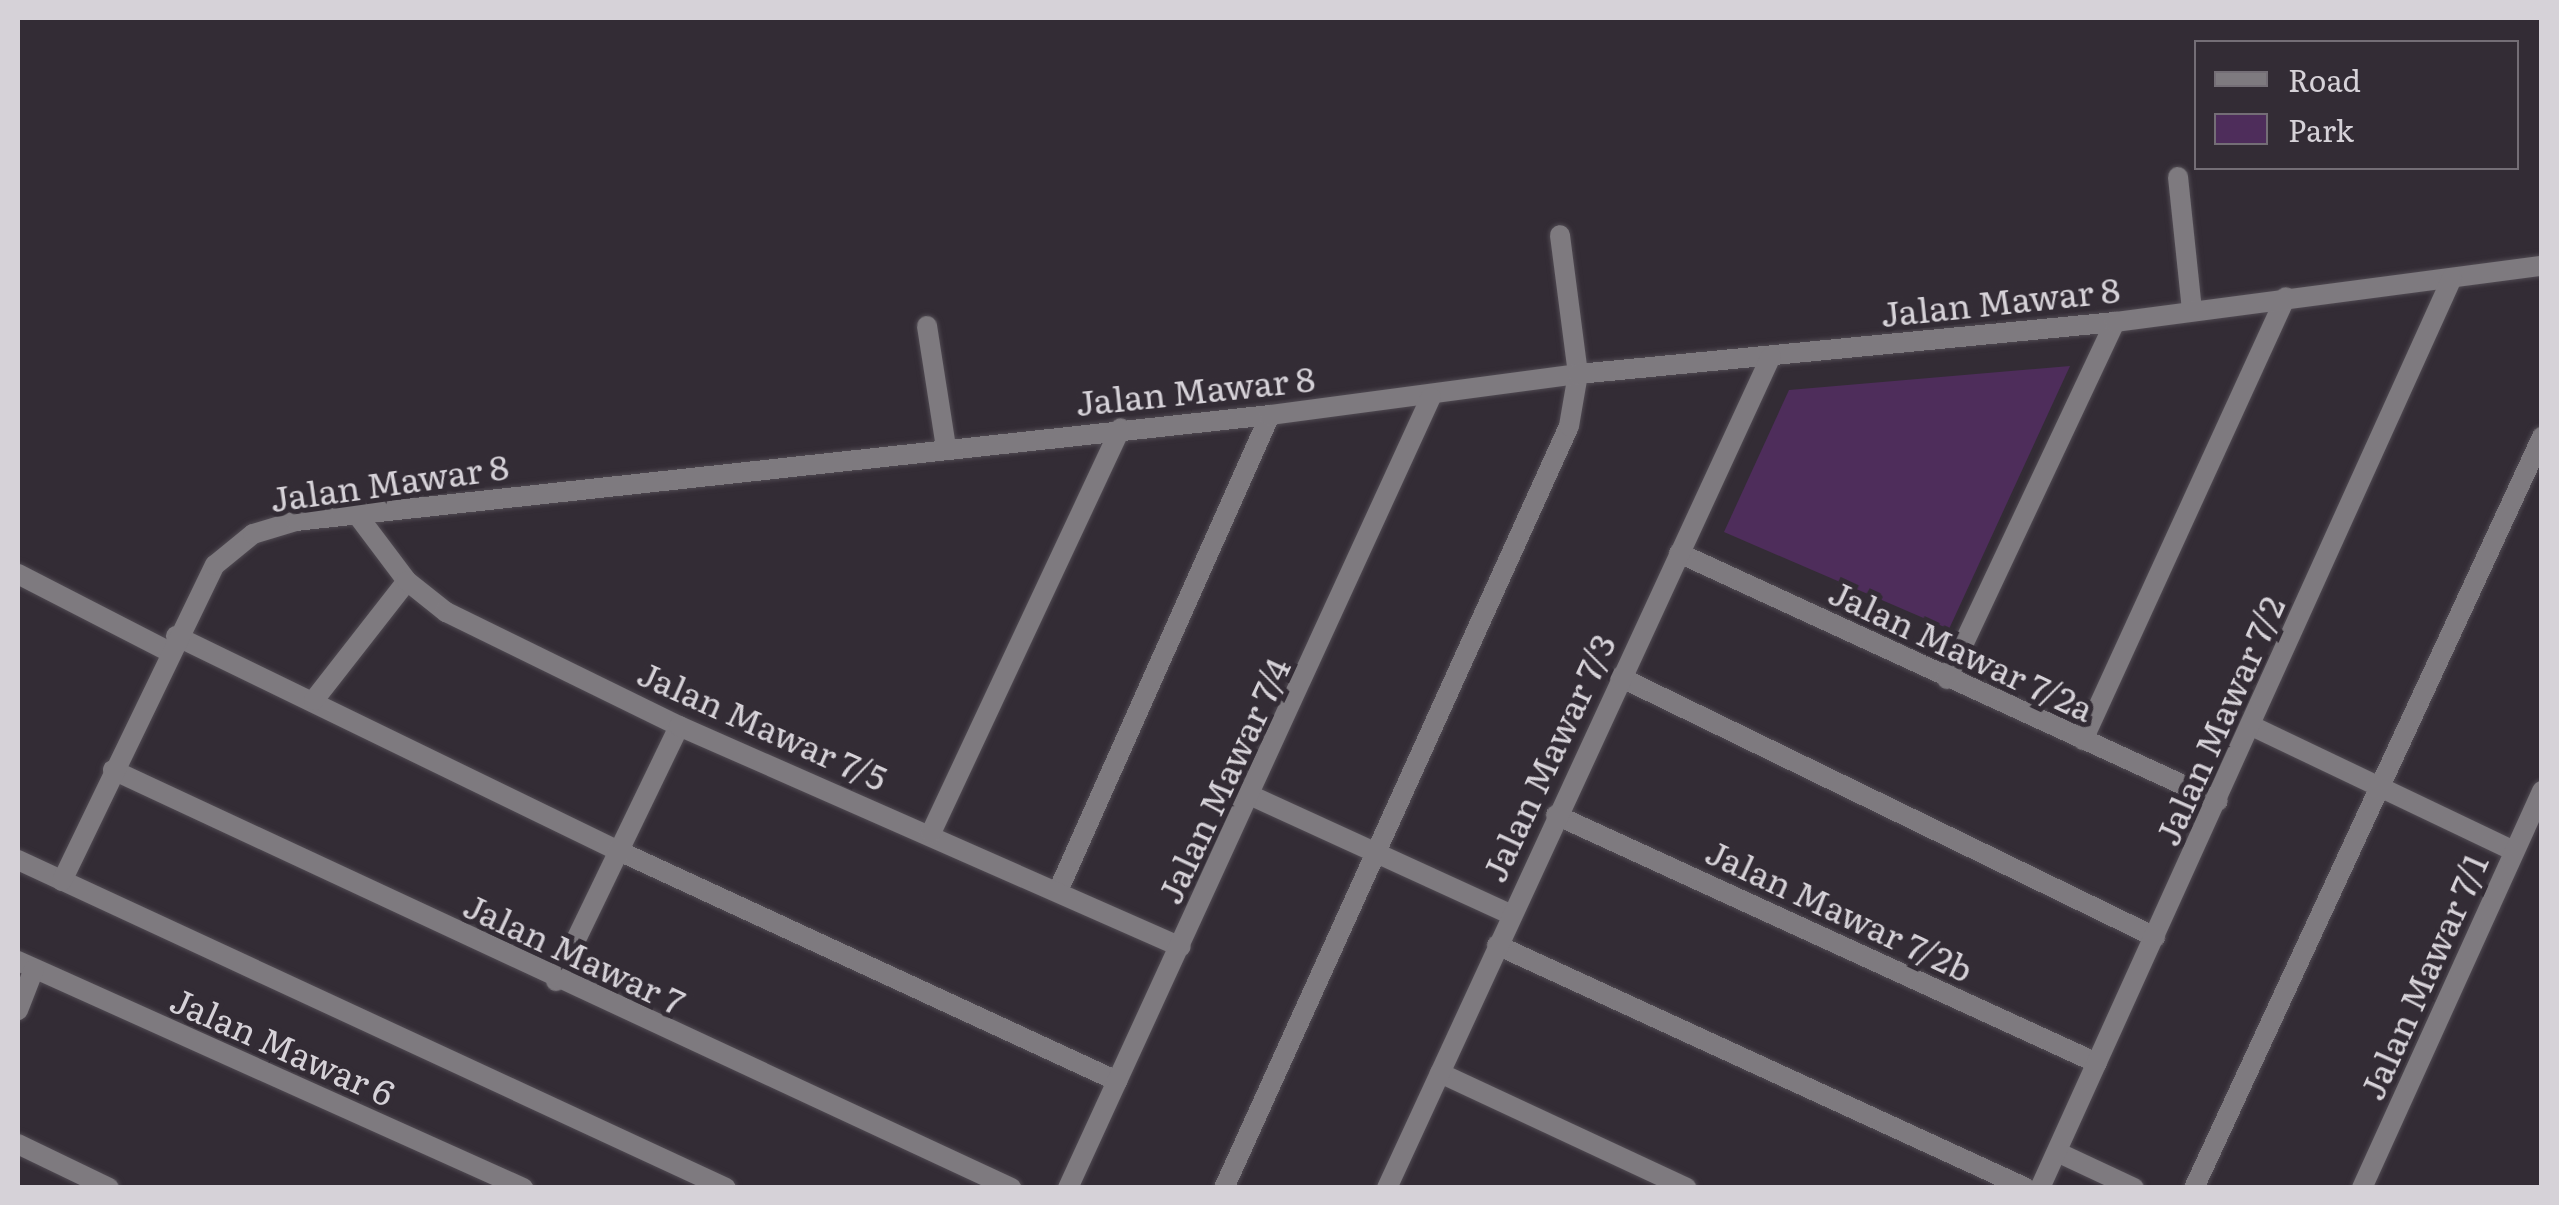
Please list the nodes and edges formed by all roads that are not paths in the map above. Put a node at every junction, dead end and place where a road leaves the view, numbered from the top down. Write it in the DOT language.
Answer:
graph roads {
  1 [pos="2178,177"];
  2 [pos="1560,235"];
  3 [pos="2542,266"];
  4 [pos="2452,278"];
  5 [pos="2286,297"];
  6 [pos="2192,310"];
  7 [pos="2115,322"];
  8 [pos="928,326"];
  9 [pos="1771,356"];
  10 [pos="1578,374"];
  11 [pos="1431,397"];
  12 [pos="1270,415"];
  13 [pos="1121,428"];
  14 [pos="2542,437"];
  15 [pos="946,447"];
  16 [pos="355,512"];
  17 [pos="1679,554"];
  18 [pos="18,574"];
  19 [pos="407,581"];
  20 [pos="172,644"];
  21 [pos="1620,677"];
  22 [pos="1947,679"];
  23 [pos="314,700"];
  24 [pos="679,726"];
  25 [pos="2252,726"];
  26 [pos="2083,740"];
  27 [pos="113,770"];
  28 [pos="2382,785"];
  29 [pos="2542,791"];
  30 [pos="1252,796"];
  31 [pos="2218,801"];
  32 [pos="1556,815"];
  33 [pos="931,833"];
  34 [pos="619,851"];
  35 [pos="2514,851"];
  36 [pos="1378,857"];
  37 [pos="18,860"];
  38 [pos="62,881"];
  39 [pos="1058,891"];
  40 [pos="1510,914"];
  41 [pos="2155,937"];
  42 [pos="1497,945"];
  43 [pos="1181,946"];
  44 [pos="26,966"];
  45 [pos="556,980"];
  46 [pos="18,1010"];
  47 [pos="2097,1063"];
  48 [pos="1440,1074"];
  49 [pos="1116,1081"];
  50 [pos="18,1144"];
  51 [pos="2057,1152"];
  52 [pos="725,1187"];
  53 [pos="109,1188"];
  54 [pos="522,1188"];
  55 [pos="1011,1188"];
  56 [pos="1068,1188"];
  57 [pos="1224,1188"];
  58 [pos="1387,1188"];
  59 [pos="1687,1188"];
  60 [pos="2026,1188"];
  61 [pos="2040,1188"];
  62 [pos="2134,1188"];
  63 [pos="2194,1188"];
  64 [pos="2362,1188"];
  1 -- 6 [label="street"];
  2 -- 10 [label="street"];
  3 -- 4 [label="street, Jalan Mawar 8"];
  4 -- 5 [label="street, Jalan Mawar 8"];
  4 -- 25 [label="street, Jalan Mawar 7/2"];
  5 -- 6 [label="street, Jalan Mawar 8"];
  5 -- 26 [label="street"];
  6 -- 7 [label="street, Jalan Mawar 8"];
  7 -- 9 [label="street, Jalan Mawar 8"];
  7 -- 22 [label="street"];
  8 -- 15 [label="street"];
  9 -- 10 [label="street, Jalan Mawar 8"];
  9 -- 17 [label="street, Jalan Mawar 7/3"];
  10 -- 11 [label="street, Jalan Mawar 8"];
  10 -- 36 [label="street"];
  11 -- 12 [label="street, Jalan Mawar 8"];
  11 -- 30 [label="street, Jalan Mawar 7/4"];
  12 -- 13 [label="street, Jalan Mawar 8"];
  12 -- 39 [label="street"];
  13 -- 15 [label="street, Jalan Mawar 8"];
  13 -- 33 [label="street"];
  14 -- 28 [label="street"];
  15 -- 16 [label="street, Jalan Mawar 8"];
  16 -- 19 [label="street, Jalan Mawar 7/5"];
  16 -- 20 [label="street, Jalan Mawar 8"];
  17 -- 21 [label="street, Jalan Mawar 7/3"];
  17 -- 22 [label="street, Jalan Mawar 7/2a"];
  18 -- 20 [label="street"];
  19 -- 23 [label="street"];
  19 -- 24 [label="street, Jalan Mawar 7/5"];
  20 -- 23 [label="street"];
  20 -- 27 [label="street, Jalan Mawar 8"];
  21 -- 32 [label="street, Jalan Mawar 7/3"];
  21 -- 41 [label="street"];
  22 -- 26 [label="street, Jalan Mawar 7/2a"];
  23 -- 34 [label="street"];
  24 -- 33 [label="street, Jalan Mawar 7/5"];
  24 -- 34 [label="street"];
  25 -- 28 [label="street"];
  25 -- 31 [label="street, Jalan Mawar 7/2"];
  26 -- 31 [label="street, Jalan Mawar 7/2a"];
  27 -- 38 [label="street, Jalan Mawar 8"];
  27 -- 45 [label="street, Jalan Mawar 7"];
  28 -- 35 [label="street"];
  28 -- 63 [label="street"];
  29 -- 35 [label="street, Jalan Mawar 7/1"];
  30 -- 36 [label="street"];
  30 -- 43 [label="street, Jalan Mawar 7/4"];
  31 -- 41 [label="street, Jalan Mawar 7/2"];
  32 -- 40 [label="street, Jalan Mawar 7/3"];
  32 -- 47 [label="street, Jalan Mawar 7/2b"];
  33 -- 39 [label="street, Jalan Mawar 7/5"];
  34 -- 45 [label="street"];
  34 -- 49 [label="street"];
  35 -- 64 [label="street, Jalan Mawar 7/1"];
  36 -- 40 [label="street"];
  36 -- 57 [label="street"];
  37 -- 38 [label="street"];
  38 -- 52 [label="street"];
  39 -- 43 [label="street, Jalan Mawar 7/5"];
  40 -- 42 [label="street, Jalan Mawar 7/3"];
  41 -- 47 [label="street, Jalan Mawar 7/2"];
  42 -- 48 [label="street, Jalan Mawar 7/3"];
  42 -- 60 [label="street"];
  43 -- 49 [label="street, Jalan Mawar 7/4"];
  44 -- 46 [label="street"];
  44 -- 54 [label="street, Jalan Mawar 6"];
  45 -- 55 [label="street, Jalan Mawar 7"];
  47 -- 51 [label="street, Jalan Mawar 7/2"];
  48 -- 58 [label="street, Jalan Mawar 7/3"];
  48 -- 59 [label="street"];
  49 -- 56 [label="street, Jalan Mawar 7/4"];
  50 -- 53 [label="street"];
  51 -- 61 [label="street, Jalan Mawar 7/2"];
  51 -- 62 [label="street"];
}
